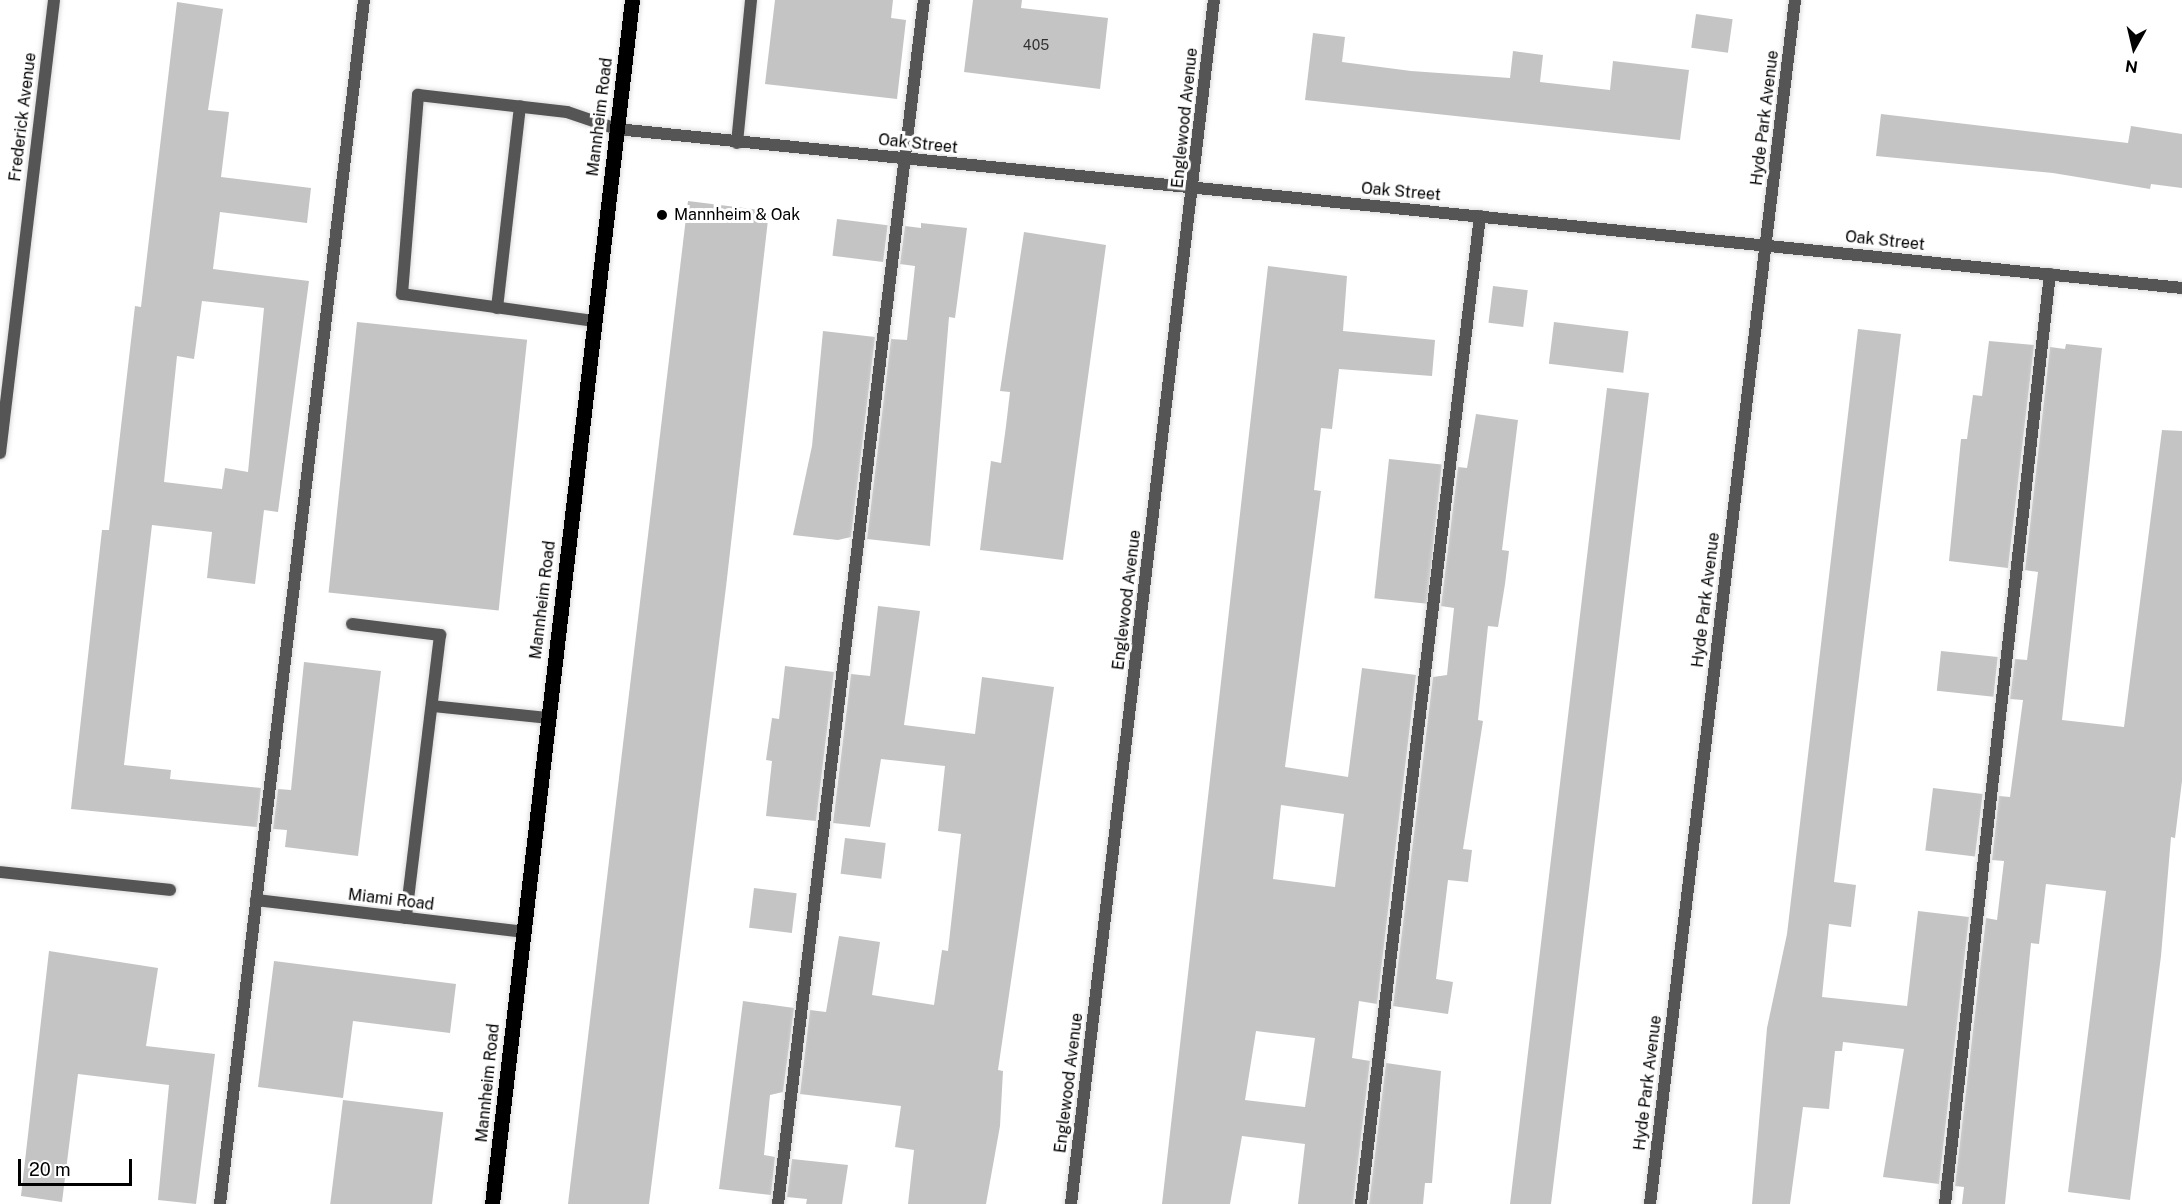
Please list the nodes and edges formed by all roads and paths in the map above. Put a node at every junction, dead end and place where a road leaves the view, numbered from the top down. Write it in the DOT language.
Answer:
graph roads {
  1 [pos="54,0"];
  2 [pos="364,0"];
  3 [pos="632,0"];
  4 [pos="751,0"];
  5 [pos="924,0"];
  6 [pos="1214,0"];
  7 [pos="1795,0"];
  8 [pos="520,106"];
  9 [pos="617,129"];
  10 [pos="737,143"];
  11 [pos="905,159"];
  12 [pos="1194,189"];
  13 [pos="1480,216"];
  14 [pos="1766,246"];
  15 [pos="2050,274"];
  16 [pos="2182,288"];
  17 [pos="497,308"];
  18 [pos="594,321"];
  19 [pos="0,453"];
  20 [pos="352,624"];
  21 [pos="432,706"];
  22 [pos="548,718"];
  23 [pos="0,872"];
  24 [pos="170,890"];
  25 [pos="256,900"];
  26 [pos="406,918"];
  27 [pos="523,932"];
  28 [pos="220,1204"];
  29 [pos="492,1204"];
  30 [pos="778,1204"];
  31 [pos="1071,1204"];
  32 [pos="1361,1204"];
  33 [pos="1650,1204"];
  34 [pos="1945,1204"];
  1 -- 19 [label="street, Frederick Avenue"];
  2 -- 25 [label="street"];
  3 -- 9 [label="main road, Mannheim Road"];
  4 -- 10 [label="street"];
  5 -- 11 [label="street"];
  6 -- 12 [label="street, Englewood Avenue"];
  7 -- 14 [label="street, Hyde Park Avenue"];
  8 -- 9 [label="street, Oak Street"];
  8 -- 17 [label="street"];
  8 -- 17 [label="street, Oak Street"];
  9 -- 10 [label="street, Oak Street"];
  9 -- 18 [label="main road, Mannheim Road"];
  10 -- 11 [label="street, Oak Street"];
  11 -- 12 [label="street, Oak Street"];
  11 -- 30 [label="street"];
  12 -- 13 [label="street, Oak Street"];
  12 -- 31 [label="street, Englewood Avenue"];
  13 -- 14 [label="street, Oak Street"];
  13 -- 32 [label="street"];
  14 -- 15 [label="street, Oak Street"];
  14 -- 33 [label="street, Hyde Park Avenue"];
  15 -- 16 [label="street, Oak Street"];
  15 -- 34 [label="street"];
  17 -- 18 [label="street"];
  18 -- 22 [label="main road, Mannheim Road"];
  20 -- 21 [label="street"];
  21 -- 22 [label="street"];
  21 -- 26 [label="street"];
  22 -- 27 [label="main road, Mannheim Road"];
  23 -- 24 [label="street"];
  25 -- 26 [label="street, Miami Road"];
  25 -- 28 [label="street"];
  26 -- 27 [label="street, Miami Road"];
  27 -- 29 [label="main road, Mannheim Road"];
}
